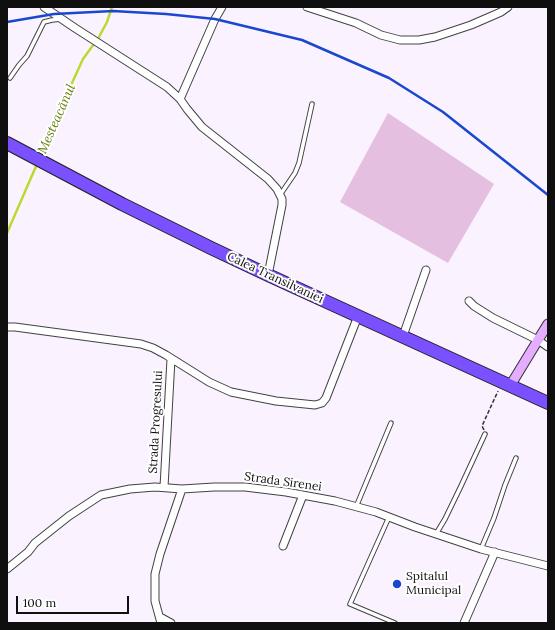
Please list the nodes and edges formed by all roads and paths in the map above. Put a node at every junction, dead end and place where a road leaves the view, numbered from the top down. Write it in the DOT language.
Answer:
graph roads {
  1 [pos="44,7"];
  2 [pos="222,7"];
  3 [pos="307,7"];
  4 [pos="508,7"];
  5 [pos="61,19"];
  6 [pos="10,78"];
  7 [pos="180,99"];
  8 [pos="312,104"];
  9 [pos="7,143"];
  10 [pos="280,195"];
  11 [pos="426,270"];
  12 [pos="268,275"];
  13 [pos="469,301"];
  14 [pos="358,316"];
  15 [pos="548,324"];
  16 [pos="7,327"];
  17 [pos="403,336"];
  18 [pos="538,340"];
  19 [pos="548,347"];
  20 [pos="171,359"];
  21 [pos="506,384"];
  22 [pos="548,403"];
  23 [pos="392,423"];
  24 [pos="485,434"];
  25 [pos="516,458"];
  26 [pos="164,487"];
  27 [pos="182,489"];
  28 [pos="302,495"];
  29 [pos="356,507"];
  30 [pos="389,517"];
  31 [pos="436,534"];
  32 [pos="282,546"];
  33 [pos="482,549"];
  34 [pos="495,552"];
  35 [pos="548,566"];
  36 [pos="7,569"];
  37 [pos="161,620"];
  38 [pos="170,623"];
  39 [pos="394,623"];
  40 [pos="464,623"];
  1 -- 5 [label="street"];
  2 -- 7 [label="street"];
  3 -- 4 [label="street"];
  5 -- 6 [label="lane"];
  5 -- 7 [label="street"];
  7 -- 10 [label="street"];
  8 -- 10 [label="lane"];
  9 -- 12 [label="highway, Calea Transilvaniei"];
  10 -- 12 [label="street"];
  11 -- 17 [label="street"];
  12 -- 14 [label="highway, Calea Transilvaniei"];
  13 -- 18 [label="street"];
  14 -- 17 [label="highway, Calea Transilvaniei"];
  14 -- 20 [label="street"];
  15 -- 18 [label="street"];
  16 -- 20 [label="street"];
  17 -- 21 [label="highway, Calea Transilvaniei"];
  18 -- 19 [label="street"];
  18 -- 21 [label="street"];
  20 -- 26 [label="street, Strada Progresului"];
  21 -- 22 [label="highway, Calea Transilvaniei"];
  21 -- 24 [label="path"];
  23 -- 29 [label="lane"];
  24 -- 31 [label="lane"];
  25 -- 33 [label="lane"];
  26 -- 27 [label="street, Strada Sirenei"];
  26 -- 36 [label="street, Strada Sirenei"];
  27 -- 28 [label="street, Strada Sirenei"];
  27 -- 37 [label="street"];
  28 -- 29 [label="street, Strada Sirenei"];
  28 -- 32 [label="street"];
  29 -- 30 [label="street, Strada Sirenei"];
  30 -- 31 [label="street, Strada Sirenei"];
  30 -- 39 [label="lane"];
  31 -- 33 [label="street, Strada Sirenei"];
  33 -- 34 [label="street, Strada Sirenei"];
  34 -- 35 [label="street, Strada Sirenei"];
  34 -- 40 [label="street"];
  37 -- 38 [label="street"];
}
